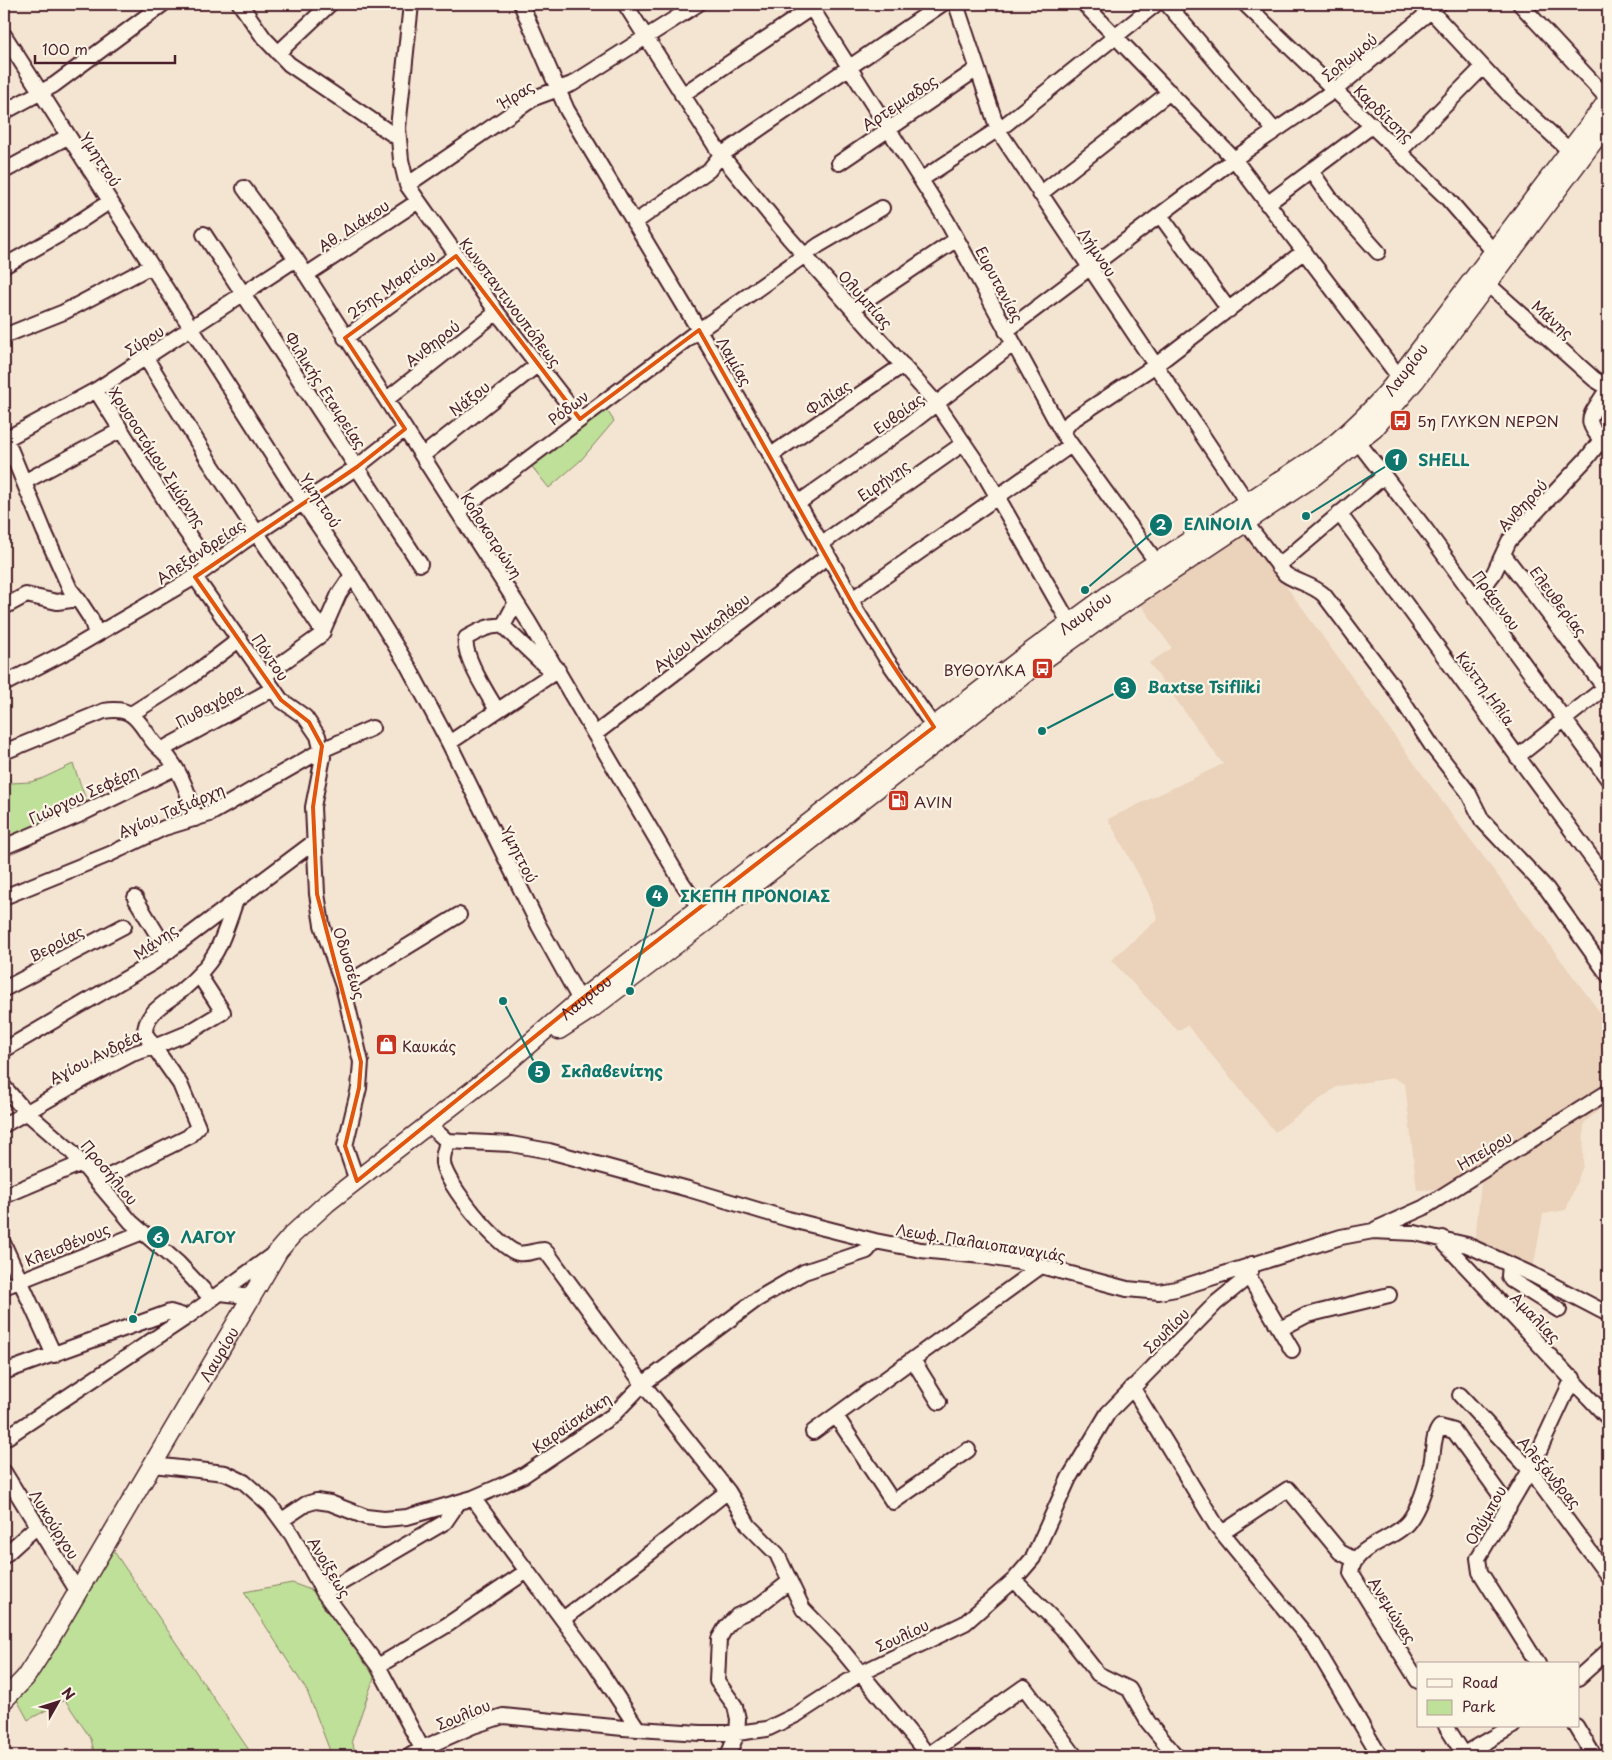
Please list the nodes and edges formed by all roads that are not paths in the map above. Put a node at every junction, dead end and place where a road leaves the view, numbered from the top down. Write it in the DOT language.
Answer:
graph roads {
  1 [pos="163,4"];
  2 [pos="240,4"];
  3 [pos="330,4"];
  4 [pos="411,4"];
  5 [pos="521,4"];
  6 [pos="625,4"];
  7 [pos="698,4"];
  8 [pos="942,4"];
  9 [pos="956,4"];
  10 [pos="1085,4"];
  11 [pos="1156,4"];
  12 [pos="1167,4"];
  13 [pos="1245,4"];
  14 [pos="1520,4"];
  15 [pos="813,5"];
  16 [pos="1435,7"];
  17 [pos="4,35"];
  18 [pos="1116,37"];
  19 [pos="646,38"];
  20 [pos="278,53"];
  21 [pos="851,67"];
  22 [pos="1482,68"];
  23 [pos="978,69"];
  24 [pos="1336,89"];
  25 [pos="559,90"];
  26 [pos="1170,92"];
  27 [pos="40,93"];
  28 [pos="682,94"];
  29 [pos="1608,100"];
  30 [pos="4,112"];
  31 [pos="1608,122"];
  32 [pos="1373,125"];
  33 [pos="890,128"];
  34 [pos="998,130"];
  35 [pos="1276,131"];
  36 [pos="67,136"];
  37 [pos="398,138"];
  38 [pos="1400,151"];
  39 [pos="1571,152"];
  40 [pos="721,155"];
  41 [pos="1234,159"];
  42 [pos="839,163"];
  43 [pos="4,170"];
  44 [pos="1311,171"];
  45 [pos="922,179"];
  46 [pos="407,186"];
  47 [pos="244,188"];
  48 [pos="1040,194"];
  49 [pos="109,202"];
  50 [pos="417,202"];
  51 [pos="1267,204"];
  52 [pos="882,208"];
  53 [pos="1160,215"];
  54 [pos="634,223"];
  55 [pos="204,234"];
  56 [pos="958,239"];
  57 [pos="1303,252"];
  58 [pos="1378,252"];
  59 [pos="1494,252"];
  60 [pos="804,255"];
  61 [pos="456,256"];
  62 [pos="296,259"];
  63 [pos="4,266"];
  64 [pos="151,266"];
  65 [pos="1089,268"];
  66 [pos="306,275"];
  67 [pos="1482,279"];
  68 [pos="244,293"];
  69 [pos="854,308"];
  70 [pos="1229,310"];
  71 [pos="497,312"];
  72 [pos="192,328"];
  73 [pos="699,330"];
  74 [pos="1006,331"];
  75 [pos="4,336"];
  76 [pos="346,338"];
  77 [pos="1013,344"];
  78 [pos="146,358"];
  79 [pos="537,365"];
  80 [pos="903,365"];
  81 [pos="1156,365"];
  82 [pos="1399,377"];
  83 [pos="1608,386"];
  84 [pos="96,390"];
  85 [pos="387,399"];
  86 [pos="937,404"];
  87 [pos="580,419"];
  88 [pos="405,429"];
  89 [pos="121,430"];
  90 [pos="1062,432"];
  91 [pos="4,438"];
  92 [pos="1358,442"];
  93 [pos="964,443"];
  94 [pos="1605,444"];
  95 [pos="1071,445"];
  96 [pos="771,455"];
  97 [pos="422,456"];
  98 [pos="357,467"];
  99 [pos="1384,476"];
  100 [pos="24,482"];
  101 [pos="999,498"];
  102 [pos="1247,502"];
  103 [pos="303,503"];
  104 [pos="798,503"];
  105 [pos="458,512"];
  106 [pos="1339,513"];
  107 [pos="1246,523"];
  108 [pos="257,532"];
  109 [pos="824,550"];
  110 [pos="1503,554"];
  111 [pos="420,564"];
  112 [pos="210,566"];
  113 [pos="1278,566"];
  114 [pos="1162,568"];
  115 [pos="352,575"];
  116 [pos="195,577"];
  117 [pos="1475,598"];
  118 [pos="78,600"];
  119 [pos="851,600"];
  120 [pos="516,602"];
  121 [pos="4,607"];
  122 [pos="1070,624"];
  123 [pos="503,626"];
  124 [pos="323,632"];
  125 [pos="96,634"];
  126 [pos="240,639"];
  127 [pos="557,668"];
  128 [pos="264,676"];
  129 [pos="4,684"];
  130 [pos="1607,688"];
  131 [pos="273,689"];
  132 [pos="497,710"];
  133 [pos="131,714"];
  134 [pos="1565,718"];
  135 [pos="934,727"];
  136 [pos="372,728"];
  137 [pos="595,734"];
  138 [pos="449,743"];
  139 [pos="161,750"];
  140 [pos="322,750"];
  141 [pos="4,752"];
  142 [pos="1517,757"];
  143 [pos="176,768"];
  144 [pos="1608,779"];
  145 [pos="195,819"];
  146 [pos="314,842"];
  147 [pos="4,847"];
  148 [pos="1608,880"];
  149 [pos="4,897"];
  150 [pos="135,898"];
  151 [pos="235,903"];
  152 [pos="704,914"];
  153 [pos="459,915"];
  154 [pos="124,926"];
  155 [pos="168,952"];
  156 [pos="199,975"];
  157 [pos="1608,975"];
  158 [pos="343,986"];
  159 [pos="4,989"];
  160 [pos="580,1000"];
  161 [pos="154,1047"];
  162 [pos="4,1050"];
  163 [pos="500,1068"];
  164 [pos="4,1087"];
  165 [pos="1608,1092"];
  166 [pos="25,1111"];
  167 [pos="4,1125"];
  168 [pos="430,1125"];
  169 [pos="447,1140"];
  170 [pos="82,1163"];
  171 [pos="356,1181"];
  172 [pos="97,1182"];
  173 [pos="4,1196"];
  174 [pos="1373,1231"];
  175 [pos="143,1232"];
  176 [pos="1443,1238"];
  177 [pos="875,1241"];
  178 [pos="4,1245"];
  179 [pos="279,1250"];
  180 [pos="1510,1265"];
  181 [pos="1040,1266"];
  182 [pos="1250,1269"];
  183 [pos="20,1281"];
  184 [pos="4,1287"];
  185 [pos="1389,1295"];
  186 [pos="217,1296"];
  187 [pos="250,1299"];
  188 [pos="1559,1310"];
  189 [pos="1608,1314"];
  190 [pos="187,1317"];
  191 [pos="1280,1329"];
  192 [pos="1292,1350"];
  193 [pos="54,1355"];
  194 [pos="913,1360"];
  195 [pos="4,1372"];
  196 [pos="1574,1378"];
  197 [pos="644,1384"];
  198 [pos="1132,1387"];
  199 [pos="1460,1395"];
  200 [pos="938,1402"];
  201 [pos="836,1416"];
  202 [pos="1608,1418"];
  203 [pos="813,1432"];
  204 [pos="4,1439"];
  205 [pos="968,1450"];
  206 [pos="153,1465"];
  207 [pos="1530,1470"];
  208 [pos="4,1472"];
  209 [pos="728,1491"];
  210 [pos="473,1498"];
  211 [pos="458,1503"];
  212 [pos="1509,1507"];
  213 [pos="282,1520"];
  214 [pos="37,1526"];
  215 [pos="1222,1533"];
  216 [pos="4,1556"];
  217 [pos="1355,1560"];
  218 [pos="527,1571"];
  219 [pos="1608,1576"];
  220 [pos="1014,1580"];
  221 [pos="789,1582"];
  222 [pos="78,1592"];
  223 [pos="324,1593"];
  224 [pos="563,1619"];
  225 [pos="1608,1651"];
  226 [pos="1537,1662"];
  227 [pos="378,1666"];
  228 [pos="861,1673"];
  229 [pos="1580,1676"];
  230 [pos="1417,1679"];
  231 [pos="4,1700"];
  232 [pos="1447,1728"];
  233 [pos="1510,1728"];
  234 [pos="1577,1728"];
  235 [pos="638,1729"];
  236 [pos="737,1733"];
  237 [pos="424,1752"];
  238 [pos="410,1756"];
  239 [pos="728,1756"];
  240 [pos="928,1756"];
  241 [pos="1075,1756"];
  242 [pos="1176,1756"];
  243 [pos="1380,1756"];
  244 [pos="1463,1756"];
  245 [pos="1594,1756"];
  1 -- 27 [label="street"];
  2 -- 20 [label="street"];
  3 -- 20 [label="street"];
  4 -- 37 [label="street"];
  5 -- 25 [label="street, Λαμίας"];
  6 -- 19 [label="street, Ολυμπίας"];
  7 -- 19 [label="street, Ήρας"];
  8 -- 21 [label="street"];
  9 -- 23 [label="street, Λήμνου"];
  10 -- 18 [label="street"];
  11 -- 18 [label="street"];
  12 -- 35 [label="street"];
  13 -- 24 [label="street, Καρδίτσης"];
  14 -- 29 [label="street"];
  15 -- 21 [label="street, Ευρυτανίας"];
  15 -- 28 [label="street"];
  16 -- 22 [label="street"];
  16 -- 24 [label="street, Σολωμού"];
  17 -- 27 [label="street, Υμηττού"];
  18 -- 26 [label="street"];
  18 -- 34 [label="street"];
  19 -- 25 [label="street, Ήρας"];
  19 -- 28 [label="street, Ολυμπίας"];
  20 -- 37 [label="street"];
  21 -- 33 [label="street, Ευρυτανίας"];
  21 -- 40 [label="street"];
  22 -- 38 [label="street"];
  22 -- 39 [label="street"];
  23 -- 33 [label="street, Αρτεμιαδος"];
  23 -- 34 [label="street, Λήμνου"];
  24 -- 32 [label="street, Καρδίτσης"];
  24 -- 35 [label="street, Σολωμού"];
  25 -- 46 [label="street, Ήρας"];
  25 -- 54 [label="street, Λαμίας"];
  26 -- 41 [label="street"];
  26 -- 48 [label="street"];
  27 -- 30 [label="street"];
  27 -- 36 [label="street, Υμηττού"];
  28 -- 40 [label="street, Ολυμπίας"];
  29 -- 39 [label="main road, Λαυρίου"];
  31 -- 67 [label="main road, Λαυρίου"];
  32 -- 38 [label="street, Καρδίτσης"];
  32 -- 44 [label="street"];
  33 -- 42 [label="street, Αρτεμιαδος"];
  33 -- 45 [label="street, Ευρυτανίας"];
  34 -- 45 [label="street"];
  34 -- 48 [label="street, Λήμνου"];
  35 -- 41 [label="street, Σολωμού"];
  36 -- 43 [label="street"];
  36 -- 49 [label="street, Υμηττού"];
  37 -- 46 [label="street"];
  38 -- 59 [label="street, Καρδίτσης"];
  39 -- 59 [label="main road, Λαυρίου"];
  40 -- 54 [label="street"];
  40 -- 60 [label="street, Ολυμπίας"];
  41 -- 51 [label="street"];
  41 -- 53 [label="street, Σολωμού"];
  44 -- 51 [label="street"];
  44 -- 58 [label="street"];
  45 -- 56 [label="street, Ευρυτανίας"];
  46 -- 50 [label="street, Κωνσταντινουπόλεως"];
  47 -- 62 [label="street, Κολοκοτρώνη"];
  48 -- 65 [label="street, Λήμνου"];
  49 -- 63 [label="street"];
  49 -- 64 [label="street, Υμηττού"];
  50 -- 61 [label="street, Κωνσταντινουπόλεως"];
  50 -- 66 [label="street, Αθ. Διάκου"];
  51 -- 57 [label="street"];
  52 -- 60 [label="street, Ρόδων"];
  53 -- 65 [label="street, Σολωμού"];
  53 -- 70 [label="street"];
  54 -- 73 [label="street, Λαμίας"];
  55 -- 68 [label="street, Φιλικής Εταιρείας"];
  56 -- 69 [label="street"];
  56 -- 74 [label="street, Ευρυτανίας"];
  57 -- 70 [label="street"];
  57 -- 82 [label="street"];
  59 -- 67 [label="main road, Λαυρίου"];
  60 -- 69 [label="street, Ολυμπίας"];
  60 -- 73 [label="street, Ρόδων"];
  61 -- 71 [label="street, Κωνσταντινουπόλεως"];
  61 -- 76 [label="street, 25ης Μαρτίου"];
  62 -- 66 [label="street, Κολοκοτρώνη"];
  62 -- 68 [label="street, Σύρου"];
  64 -- 72 [label="street, Υμηττού"];
  64 -- 75 [label="street"];
  65 -- 74 [label="street, Σολωμού"];
  65 -- 81 [label="street, Λήμνου"];
  66 -- 76 [label="street, Κολοκοτρώνη"];
  67 -- 82 [label="main road, Λαυρίου"];
  67 -- 83 [label="street, Μάνης"];
  67 -- 92 [label="main road, Λαυρίου"];
  68 -- 72 [label="street, Σύρου"];
  68 -- 98 [label="street, Φιλικής Εταιρείας"];
  69 -- 80 [label="street, Ολυμπίας"];
  70 -- 81 [label="street"];
  71 -- 79 [label="street, Κωνσταντινουπόλεως"];
  71 -- 85 [label="street, Ανθηρού"];
  72 -- 78 [label="street, Σύρου"];
  72 -- 103 [label="street, Υμηττού"];
  73 -- 87 [label="street, Ρόδων"];
  73 -- 96 [label="street, Λαμίας"];
  74 -- 77 [label="street, Ευρυτανίας"];
  76 -- 85 [label="street, Κολοκοτρώνη"];
  77 -- 86 [label="street, Ευβοίας"];
  77 -- 90 [label="street, Ευρυτανίας"];
  78 -- 84 [label="street, Σύρου"];
  78 -- 108 [label="street"];
  79 -- 87 [label="street, Κωνσταντινουπόλεως"];
  79 -- 97 [label="street, Νάξου"];
  80 -- 86 [label="street, Ολυμπίας"];
  80 -- 96 [label="street, Φιλίας"];
  81 -- 90 [label="street"];
  81 -- 102 [label="street, Λήμνου"];
  82 -- 102 [label="main road, Λαυρίου"];
  83 -- 94 [label="street, Μάνης"];
  84 -- 89 [label="street, Χρυσοστόμου Σμύρνης"];
  84 -- 91 [label="street, Σύρου"];
  85 -- 88 [label="street, Κολοκοτρώνη"];
  86 -- 93 [label="street, Ολυμπίας"];
  86 -- 104 [label="street, Ευβοίας"];
  87 -- 105 [label="street, Ρόδων"];
  88 -- 97 [label="street, Κολοκοτρώνη"];
  88 -- 98 [label="street, Αλεξανδρείας"];
  89 -- 100 [label="street"];
  89 -- 112 [label="street, Χρυσοστόμου Σμύρνης"];
  90 -- 95 [label="street, Ευρυτανίας"];
  91 -- 100 [label="street"];
  92 -- 99 [label="street, Πράσινου"];
  92 -- 107 [label="main road, Λαυρίου"];
  93 -- 101 [label="street, Ολυμπίας"];
  93 -- 109 [label="street, Ειρήνης"];
  94 -- 110 [label="street, Ανθηρού"];
  95 -- 101 [label="street"];
  95 -- 114 [label="street, Ευρυτανίας"];
  96 -- 104 [label="street, Λαμίας"];
  97 -- 105 [label="street, Κολοκοτρώνη"];
  98 -- 103 [label="street, Αλεξανδρείας"];
  98 -- 111 [label="street, Φιλικής Εταιρείας"];
  99 -- 106 [label="street"];
  99 -- 117 [label="street, Πράσινου"];
  100 -- 118 [label="street"];
  101 -- 119 [label="street"];
  101 -- 122 [label="street, Ολυμπίας"];
  102 -- 114 [label="main road, Λαυρίου"];
  103 -- 108 [label="street, Αλεξανδρείας"];
  103 -- 115 [label="street, Υμηττού"];
  104 -- 109 [label="street, Λαμίας"];
  105 -- 120 [label="street, Κολοκοτρώνη"];
  106 -- 113 [label="street"];
  106 -- 142 [label="street, Κώττη Ηλία"];
  107 -- 113 [label="street"];
  107 -- 114 [label="main road, Λαυρίου"];
  108 -- 112 [label="street, Αλεξανδρείας"];
  108 -- 124 [label="street"];
  109 -- 119 [label="street, Λαμίας"];
  109 -- 137 [label="street, Αγίου Νικολάου"];
  110 -- 117 [label="street, Ανθηρού"];
  110 -- 130 [label="street, Ελευθερίας"];
  112 -- 116 [label="street, Αλεξανδρείας"];
  113 -- 157 [label="street"];
  114 -- 122 [label="main road, Λαυρίου"];
  114 -- 152 [label="main road, Λαυρίου"];
  115 -- 124 [label="street"];
  115 -- 138 [label="street, Υμηττού"];
  116 -- 125 [label="street, Αλεξανδρείας"];
  116 -- 126 [label="street, Πόντου"];
  117 -- 134 [label="street, Πράσινου"];
  118 -- 121 [label="street"];
  118 -- 125 [label="street"];
  119 -- 135 [label="street, Λαμίας"];
  120 -- 123 [label="street"];
  120 -- 127 [label="street, Κολοκοτρώνη"];
  122 -- 135 [label="main road, Λαυρίου"];
  123 -- 127 [label="street"];
  123 -- 132 [label="street"];
  124 -- 128 [label="street"];
  125 -- 129 [label="street, Αλεξανδρείας"];
  126 -- 128 [label="street, Πόντου"];
  126 -- 133 [label="street"];
  127 -- 132 [label="street"];
  127 -- 137 [label="street, Κολοκοτρώνη"];
  128 -- 131 [label="street, Πόντου"];
  130 -- 134 [label="street"];
  131 -- 139 [label="street, Πυθαγόρα"];
  131 -- 140 [label="street, Πόντου"];
  132 -- 138 [label="street"];
  133 -- 139 [label="street"];
  133 -- 141 [label="street"];
  134 -- 142 [label="street"];
  134 -- 144 [label="street, Πράσινου"];
  135 -- 152 [label="main road, Λαυρίου"];
  136 -- 140 [label="street, Αγίου Ταξιάρχη"];
  137 -- 152 [label="street, Κολοκοτρώνη"];
  138 -- 160 [label="street, Υμηττού"];
  139 -- 143 [label="street"];
  140 -- 145 [label="street, Αγίου Ταξιάρχη"];
  140 -- 146 [label="street, Οδυσσέως"];
  142 -- 148 [label="street, Κώττη Ηλία"];
  143 -- 145 [label="street"];
  143 -- 147 [label="street, Γιώργου Σεφέρη"];
  145 -- 149 [label="street, Αγίου Ταξιάρχη"];
  146 -- 151 [label="street, Μάνης"];
  146 -- 158 [label="street, Οδυσσέως"];
  150 -- 155 [label="street"];
  151 -- 155 [label="street, Μάνης"];
  151 -- 156 [label="street, Αγίου Ανδρέα"];
  152 -- 160 [label="main road, Λαυρίου"];
  152 -- 163 [label="main road, Λαυρίου"];
  153 -- 158 [label="street"];
  154 -- 159 [label="street, Βεροίας"];
  155 -- 162 [label="street, Μάνης"];
  156 -- 161 [label="street, Αγίου Ανδρέα"];
  156 -- 161 [label="street"];
  158 -- 171 [label="street, Οδυσσέως"];
  160 -- 163 [label="main road, Λαυρίου"];
  161 -- 166 [label="street, Αγίου Ανδρέα"];
  161 -- 172 [label="street"];
  163 -- 168 [label="main road, Λαυρίου"];
  164 -- 166 [label="street, Προσήλιου"];
  165 -- 174 [label="street, Ηπείρου"];
  166 -- 167 [label="street, Αγίου Ανδρέα"];
  166 -- 170 [label="street, Προσήλιου"];
  168 -- 169 [label="street"];
  168 -- 171 [label="main road, Λαυρίου"];
  169 -- 177 [label="street, Λεωφ. Παλαιοπαναγιάς"];
  169 -- 197 [label="street"];
  170 -- 172 [label="street, Προσήλιου"];
  170 -- 173 [label="street"];
  171 -- 179 [label="main road, Λαυρίου"];
  172 -- 175 [label="street, Προσήλιου"];
  174 -- 176 [label="street, Λεωφ. Παλαιοπαναγιάς"];
  174 -- 182 [label="street, Λεωφ. Παλαιοπαναγιάς"];
  175 -- 183 [label="street, Κλεισθένους"];
  175 -- 186 [label="street, Προσήλιου"];
  176 -- 180 [label="street, Λεωφ. Παλαιοπαναγιάς"];
  176 -- 196 [label="street, Αμαλίας"];
  177 -- 181 [label="street, Λεωφ. Παλαιοπαναγιάς"];
  177 -- 197 [label="street, Καραϊσκάκη"];
  178 -- 183 [label="street"];
  179 -- 186 [label="street"];
  179 -- 187 [label="main road, Λαυρίου"];
  180 -- 188 [label="street"];
  180 -- 189 [label="street, Λεωφ. Παλαιοπαναγιάς"];
  181 -- 182 [label="street, Λεωφ. Παλαιοπαναγιάς"];
  181 -- 194 [label="street"];
  182 -- 191 [label="street"];
  182 -- 198 [label="street, Σουλίου"];
  183 -- 184 [label="street, Κλεισθένους"];
  183 -- 193 [label="street"];
  185 -- 191 [label="street"];
  186 -- 187 [label="street"];
  186 -- 190 [label="street"];
  187 -- 206 [label="main road, Λαυρίου"];
  190 -- 193 [label="street"];
  190 -- 204 [label="street"];
  191 -- 192 [label="street"];
  193 -- 195 [label="street"];
  194 -- 200 [label="street"];
  194 -- 201 [label="street"];
  196 -- 202 [label="street, Αμαλίας"];
  196 -- 207 [label="street, Ολύμπου"];
  197 -- 209 [label="street"];
  197 -- 210 [label="street, Καραϊσκάκη"];
  198 -- 215 [label="street"];
  198 -- 220 [label="street, Σουλίου"];
  199 -- 207 [label="street, Αλεξάνδρας"];
  201 -- 203 [label="street"];
  201 -- 205 [label="street"];
  206 -- 213 [label="street, Ανοίξεως"];
  206 -- 222 [label="main road, Λαυρίου"];
  207 -- 212 [label="street, Ολύμπου"];
  207 -- 219 [label="street, Αλεξάνδρας"];
  208 -- 214 [label="street, Λυκούργου"];
  209 -- 221 [label="street"];
  209 -- 224 [label="street"];
  210 -- 211 [label="street, Καραϊσκάκη"];
  210 -- 218 [label="street"];
  211 -- 213 [label="street, Καραϊσκάκη"];
  211 -- 223 [label="street"];
  212 -- 217 [label="street"];
  212 -- 226 [label="street, Ολύμπου"];
  213 -- 223 [label="street, Ανοίξεως"];
  214 -- 216 [label="street"];
  214 -- 222 [label="street, Λυκούργου"];
  215 -- 217 [label="street"];
  215 -- 243 [label="street"];
  217 -- 230 [label="street, Ανεμώνας"];
  218 -- 224 [label="street"];
  218 -- 227 [label="street"];
  220 -- 228 [label="street, Σουλίου"];
  220 -- 242 [label="street"];
  221 -- 228 [label="street"];
  221 -- 236 [label="street"];
  222 -- 231 [label="main road, Λαυρίου"];
  223 -- 227 [label="street, Ανοίξεως"];
  224 -- 235 [label="street"];
  225 -- 229 [label="street"];
  227 -- 237 [label="street, Ανοίξεως"];
  228 -- 236 [label="street, Σουλίου"];
  228 -- 240 [label="street"];
  232 -- 244 [label="street"];
  233 -- 244 [label="street"];
  234 -- 245 [label="street"];
  235 -- 236 [label="street, Σουλίου"];
  235 -- 237 [label="street, Σουλίου"];
  236 -- 239 [label="street"];
  237 -- 238 [label="street, Σουλίου"];
  240 -- 241 [label="street"];
}
